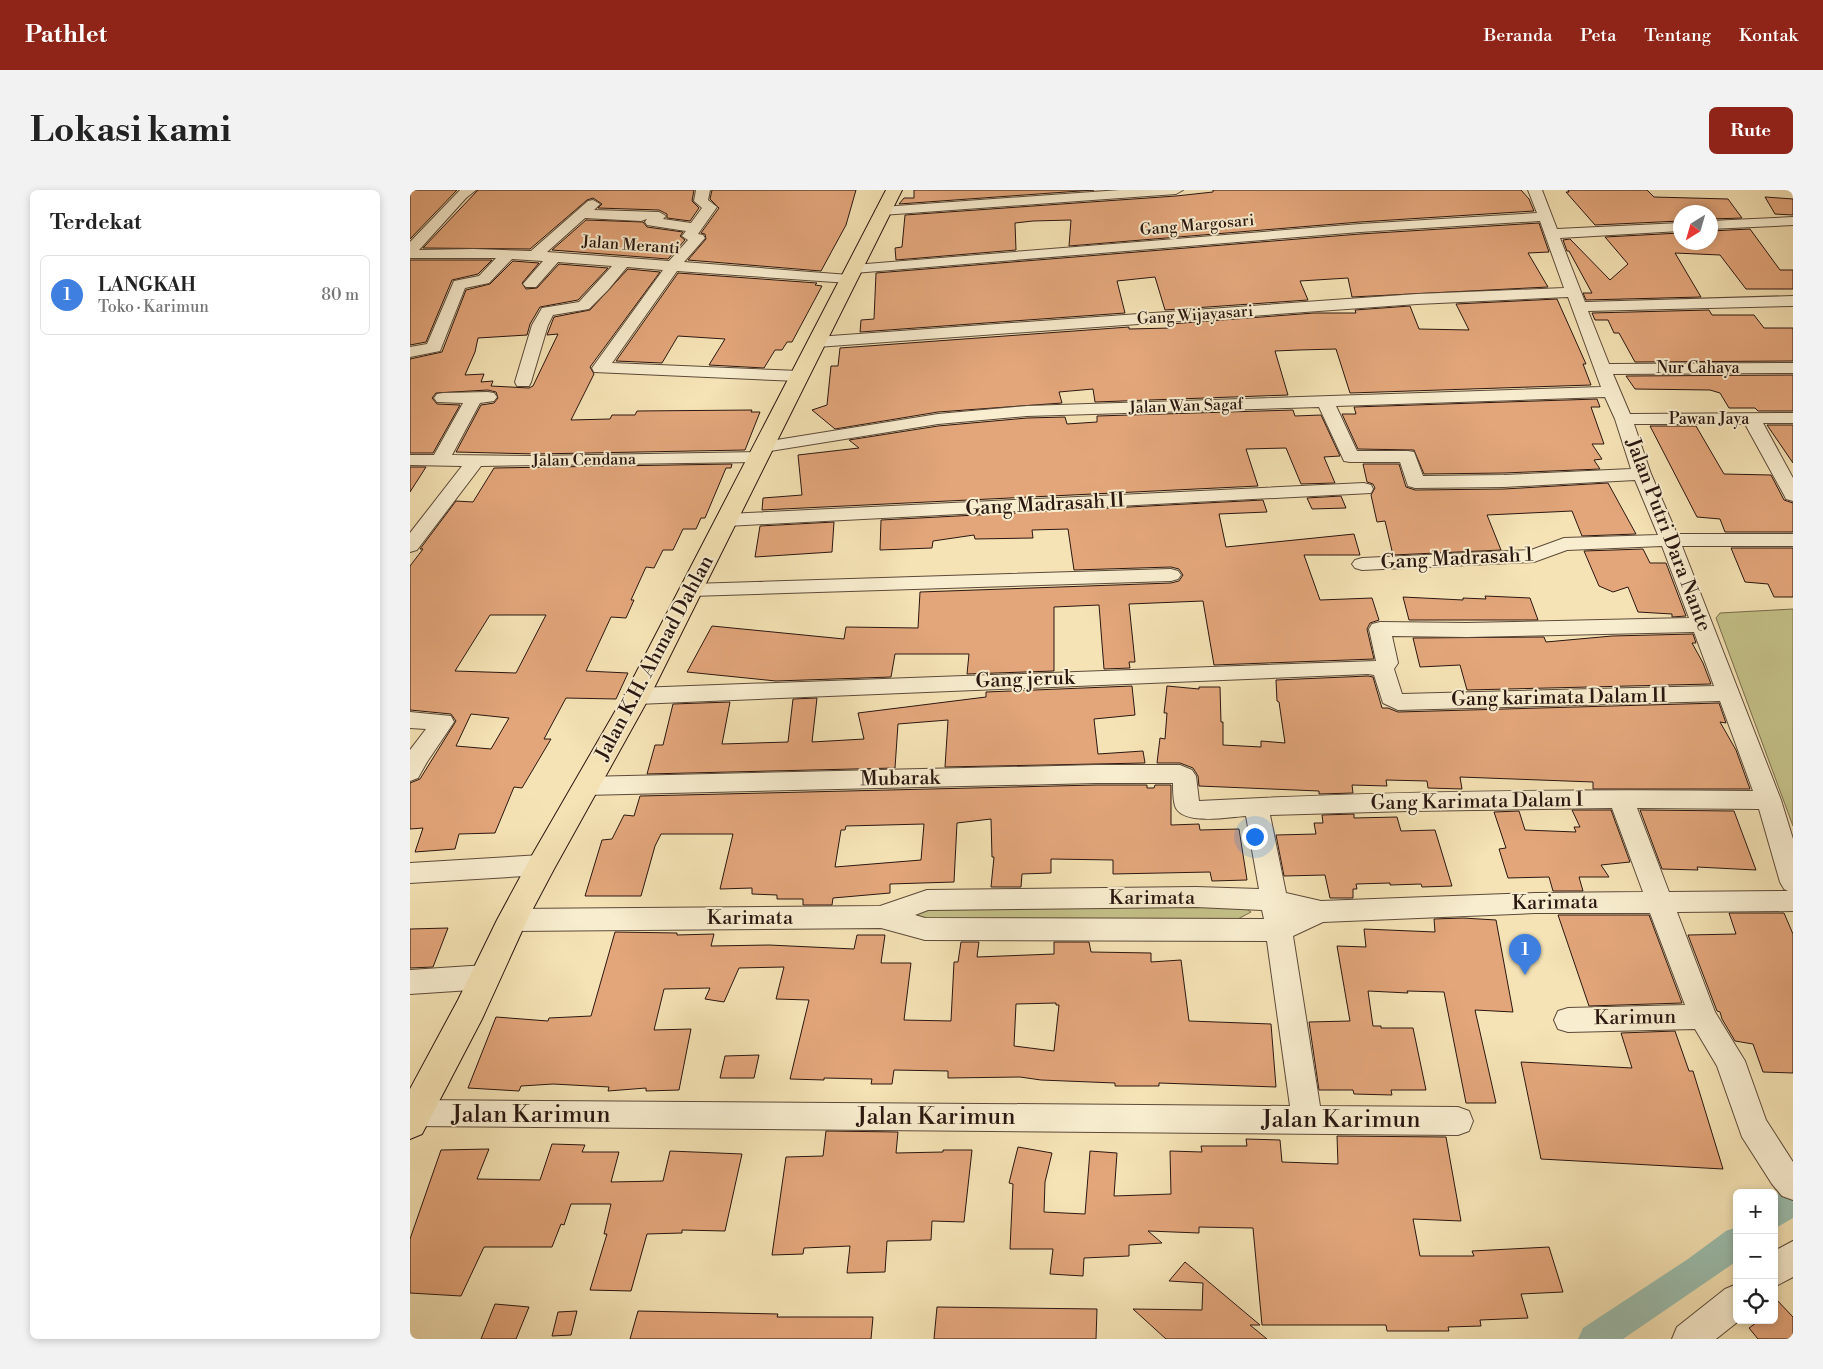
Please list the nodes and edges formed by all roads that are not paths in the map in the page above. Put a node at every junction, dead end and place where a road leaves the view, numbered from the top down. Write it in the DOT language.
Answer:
graph roads {
  1 [pos="469,190"];
  2 [pos="702,190"];
  3 [pos="1176,190"];
  4 [pos="1535,190"];
  5 [pos="888,201"];
  6 [pos="596,202"];
  7 [pos="582,214"];
  8 [pos="1793,221"];
  9 [pos="1548,225"];
  10 [pos="1718,225"];
  11 [pos="1673,227"];
  12 [pos="695,228"];
  13 [pos="410,253"];
  14 [pos="508,254"];
  15 [pos="534,256"];
  16 [pos="554,257"];
  17 [pos="623,262"];
  18 [pos="673,266"];
  19 [pos="851,274"];
  20 [pos="531,284"];
  21 [pos="1576,300"];
  22 [pos="1793,301"];
  23 [pos="817,342"];
  24 [pos="410,352"];
  25 [pos="1793,368"];
  26 [pos="1602,369"];
  27 [pos="799,376"];
  28 [pos="523,382"];
  29 [pos="1611,392"];
  30 [pos="443,398"];
  31 [pos="1325,401"];
  32 [pos="1793,418"];
  33 [pos="1624,419"];
  34 [pos="1752,420"];
  35 [pos="761,452"];
  36 [pos="410,460"];
  37 [pos="440,460"];
  38 [pos="475,461"];
  39 [pos="1642,474"];
  40 [pos="1364,489"];
  41 [pos="1793,495"];
  42 [pos="726,520"];
  43 [pos="1670,540"];
  44 [pos="1793,540"];
  45 [pos="410,546"];
  46 [pos="1362,564"];
  47 [pos="1171,575"];
  48 [pos="691,590"];
  49 [pos="1703,625"];
  50 [pos="1383,669"];
  51 [pos="1729,693"];
  52 [pos="637,696"];
  53 [pos="410,720"];
  54 [pos="410,772"];
  55 [pos="585,786"];
  56 [pos="1621,799"];
  57 [pos="1769,800"];
  58 [pos="1187,806"];
  59 [pos="1256,806"];
  60 [pos="541,865"];
  61 [pos="410,873"];
  62 [pos="1793,882"];
  63 [pos="1274,900"];
  64 [pos="1658,901"];
  65 [pos="1793,901"];
  66 [pos="1321,912"];
  67 [pos="882,917"];
  68 [pos="512,920"];
  69 [pos="1279,930"];
  70 [pos="486,977"];
  71 [pos="410,982"];
  72 [pos="1703,1017"];
  73 [pos="1568,1020"];
  74 [pos="412,1118"];
  75 [pos="1307,1120"];
  76 [pos="1458,1121"];
  77 [pos="1788,1179"];
  78 [pos="1793,1257"];
  79 [pos="1778,1269"];
  80 [pos="1733,1303"];
  81 [pos="1689,1339"];
  1 -- 13 [label="street"];
  2 -- 12 [label="street"];
  3 -- 5 [label="street"];
  4 -- 9 [label="street, Jalan Putri Dara Nante"];
  5 -- 19 [label="main road, Jalan K.H. Ahmad Dahlan"];
  6 -- 7 [label="street"];
  7 -- 12 [label="street"];
  7 -- 15 [label="street"];
  8 -- 10 [label="street"];
  9 -- 11 [label="street, Gang Margosari"];
  9 -- 19 [label="street, Gang Margosari"];
  9 -- 21 [label="street, Jalan Putri Dara Nante"];
  12 -- 18 [label="street"];
  13 -- 14 [label="street, Jalan Meranti"];
  14 -- 15 [label="street, Jalan Meranti"];
  14 -- 24 [label="street"];
  15 -- 16 [label="street, Jalan Meranti"];
  16 -- 17 [label="street, Jalan Meranti"];
  16 -- 20 [label="street"];
  17 -- 18 [label="street, Jalan Meranti"];
  17 -- 28 [label="street"];
  18 -- 19 [label="street, Jalan Meranti"];
  18 -- 27 [label="street"];
  19 -- 23 [label="main road, Jalan K.H. Ahmad Dahlan"];
  21 -- 22 [label="street, Gang Wijayasari"];
  21 -- 23 [label="street, Gang Wijayasari"];
  21 -- 26 [label="street, Jalan Putri Dara Nante"];
  23 -- 27 [label="main road, Jalan K.H. Ahmad Dahlan"];
  25 -- 26 [label="street, Nur Cahaya"];
  26 -- 29 [label="street, Jalan Putri Dara Nante"];
  27 -- 35 [label="main road, Jalan K.H. Ahmad Dahlan"];
  29 -- 31 [label="street, Jalan Wan Sagaf"];
  29 -- 33 [label="street, Jalan Putri Dara Nante"];
  30 -- 37 [label="street"];
  31 -- 35 [label="street, Jalan Wan Sagaf"];
  31 -- 39 [label="street"];
  32 -- 34 [label="street, Pawan Jaya"];
  33 -- 34 [label="street, Pawan Jaya"];
  33 -- 39 [label="street, Jalan Putri Dara Nante"];
  34 -- 41 [label="street"];
  35 -- 38 [label="street, Jalan Cendana"];
  35 -- 42 [label="main road, Jalan K.H. Ahmad Dahlan"];
  36 -- 37 [label="street, Jalan Cendana"];
  37 -- 38 [label="street, Jalan Cendana"];
  38 -- 45 [label="street"];
  39 -- 43 [label="street, Jalan Putri Dara Nante"];
  40 -- 42 [label="street, Gang Madrasah II"];
  42 -- 48 [label="main road, Jalan K.H. Ahmad Dahlan"];
  43 -- 44 [label="street, Gang Madrasah 1"];
  43 -- 46 [label="street, Gang Madrasah 1"];
  43 -- 49 [label="street, Jalan Putri Dara Nante"];
  47 -- 48 [label="street"];
  48 -- 52 [label="main road, Jalan K.H. Ahmad Dahlan"];
  49 -- 50 [label="street"];
  49 -- 51 [label="street, Jalan Putri Dara Nante"];
  50 -- 51 [label="street, Gang karimata Dalam II"];
  50 -- 52 [label="street, Gang jeruk"];
  51 -- 57 [label="street, Jalan Putri Dara Nante"];
  52 -- 55 [label="main road, Jalan K.H. Ahmad Dahlan"];
  53 -- 54 [label="street"];
  55 -- 58 [label="street, Mubarak"];
  55 -- 60 [label="main road, Jalan K.H. Ahmad Dahlan"];
  56 -- 57 [label="street, Gang Karimata Dalam I"];
  56 -- 59 [label="street, Gang Karimata Dalam I"];
  56 -- 64 [label="street"];
  57 -- 62 [label="street, Jalan Putri Dara Nante"];
  58 -- 59 [label="street, Gang Karimata Dalam I"];
  59 -- 63 [label="street"];
  60 -- 61 [label="street"];
  60 -- 68 [label="main road, Jalan K.H. Ahmad Dahlan"];
  63 -- 66 [label="street, Karimata"];
  63 -- 67 [label="street, Karimata"];
  63 -- 69 [label="street"];
  64 -- 65 [label="street, Karimata"];
  64 -- 66 [label="street, Karimata"];
  64 -- 72 [label="street"];
  66 -- 69 [label="street"];
  67 -- 68 [label="street, Karimata"];
  67 -- 69 [label="street"];
  68 -- 70 [label="main road, Jalan K.H. Ahmad Dahlan"];
  69 -- 75 [label="street"];
  70 -- 71 [label="street"];
  70 -- 74 [label="main road, Jalan K.H. Ahmad Dahlan"];
  72 -- 73 [label="street, Karimun"];
  72 -- 77 [label="street"];
  74 -- 75 [label="street, Jalan Karimun"];
  75 -- 76 [label="street, Jalan Karimun"];
  78 -- 79 [label="street"];
  80 -- 81 [label="street"];
}
